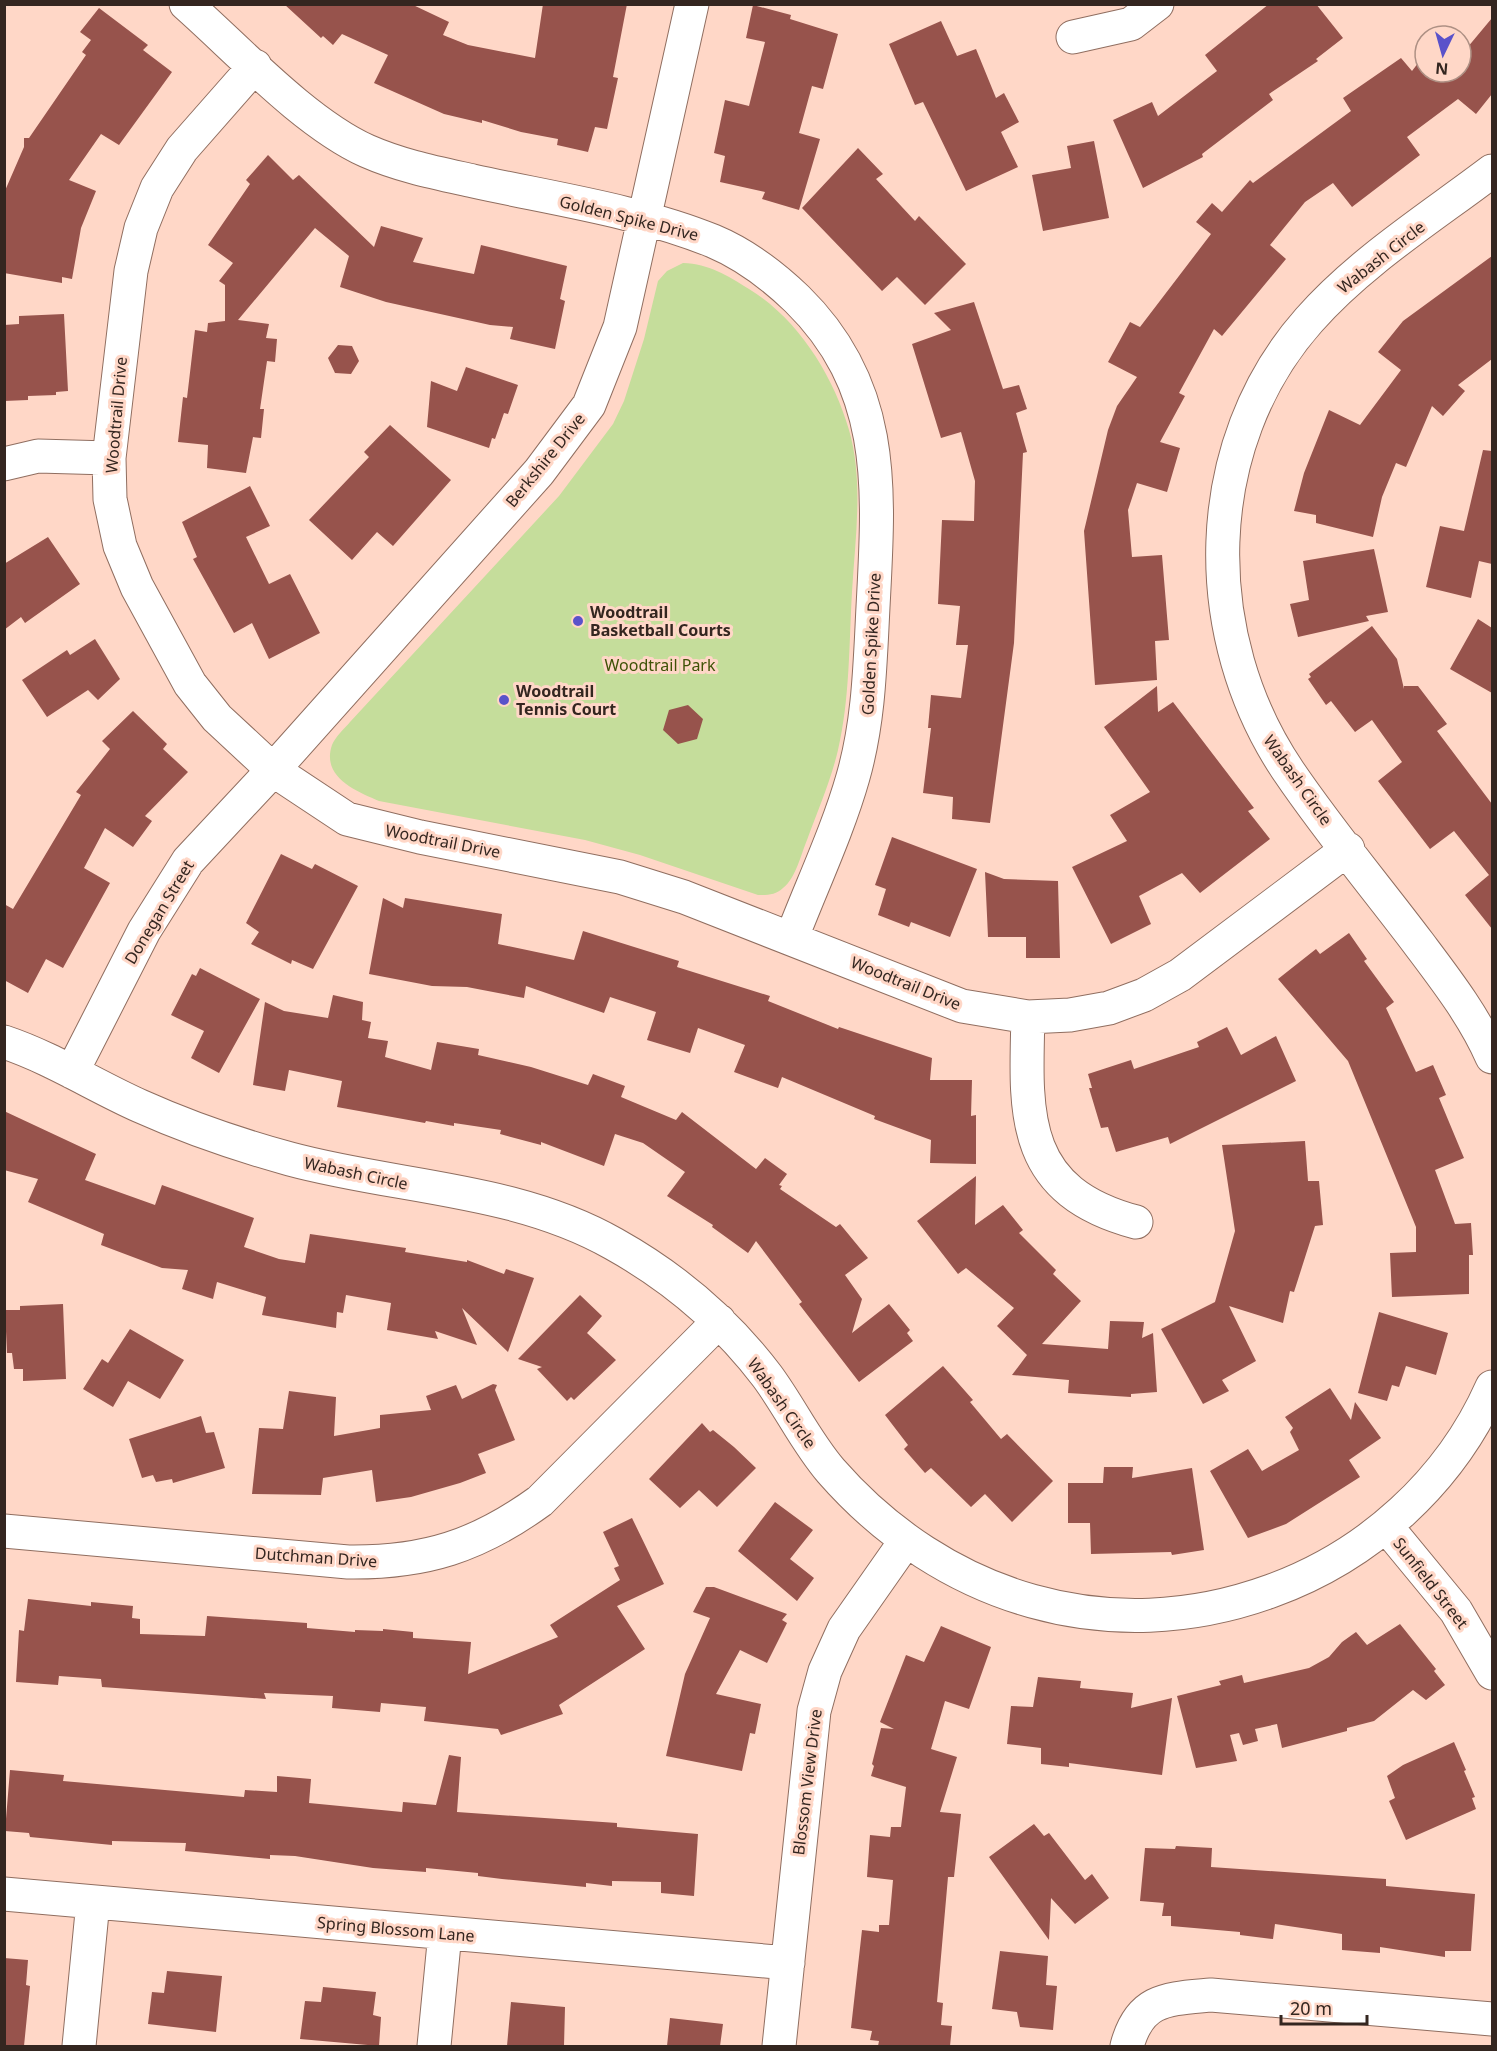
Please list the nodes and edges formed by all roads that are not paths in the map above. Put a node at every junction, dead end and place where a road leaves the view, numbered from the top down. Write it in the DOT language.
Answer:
graph roads {
  1 [pos="186,4"];
  2 [pos="692,4"];
  3 [pos="1157,4"];
  4 [pos="1073,37"];
  5 [pos="255,66"];
  6 [pos="1492,171"];
  7 [pos="645,219"];
  8 [pos="109,458"];
  9 [pos="4,464"];
  10 [pos="273,770"];
  11 [pos="1348,849"];
  12 [pos="792,937"];
  13 [pos="1028,1017"];
  14 [pos="4,1041"];
  15 [pos="1490,1044"];
  16 [pos="72,1072"];
  17 [pos="1136,1222"];
  18 [pos="719,1321"];
  19 [pos="1492,1387"];
  20 [pos="1386,1526"];
  21 [pos="4,1531"];
  22 [pos="905,1542"];
  23 [pos="1492,1673"];
  24 [pos="4,1894"];
  25 [pos="93,1902"];
  26 [pos="445,1933"];
  27 [pos="788,1964"];
  28 [pos="1492,2019"];
  29 [pos="79,2046"];
  30 [pos="434,2046"];
  31 [pos="779,2046"];
  32 [pos="1127,2046"];
  1 -- 5 [label="street, Golden Spike Drive"];
  2 -- 7 [label="street, Berkshire Drive"];
  3 -- 4 [label="street"];
  5 -- 7 [label="street, Golden Spike Drive"];
  5 -- 8 [label="street, Woodtrail Drive"];
  6 -- 11 [label="street, Wabash Circle"];
  7 -- 10 [label="street, Berkshire Drive"];
  7 -- 12 [label="street, Golden Spike Drive"];
  8 -- 9 [label="street"];
  8 -- 10 [label="street, Woodtrail Drive"];
  10 -- 12 [label="street, Woodtrail Drive"];
  10 -- 16 [label="street, Donegan Street"];
  11 -- 13 [label="street, Woodtrail Drive"];
  11 -- 15 [label="street, Wabash Circle"];
  12 -- 13 [label="street, Woodtrail Drive"];
  13 -- 17 [label="street"];
  14 -- 16 [label="street, Wabash Circle"];
  16 -- 18 [label="street, Wabash Circle"];
  18 -- 21 [label="street, Dutchman Drive"];
  18 -- 22 [label="street, Wabash Circle"];
  19 -- 20 [label="street, Wabash Circle"];
  20 -- 22 [label="street, Wabash Circle"];
  20 -- 23 [label="street, Sunfield Street"];
  22 -- 27 [label="street, Blossom View Drive"];
  24 -- 25 [label="street, Spring Blossom Lane"];
  25 -- 26 [label="street, Spring Blossom Lane"];
  25 -- 29 [label="street"];
  26 -- 27 [label="street, Spring Blossom Lane"];
  26 -- 30 [label="street"];
  27 -- 31 [label="street, Blossom View Drive"];
  28 -- 32 [label="street"];
}
